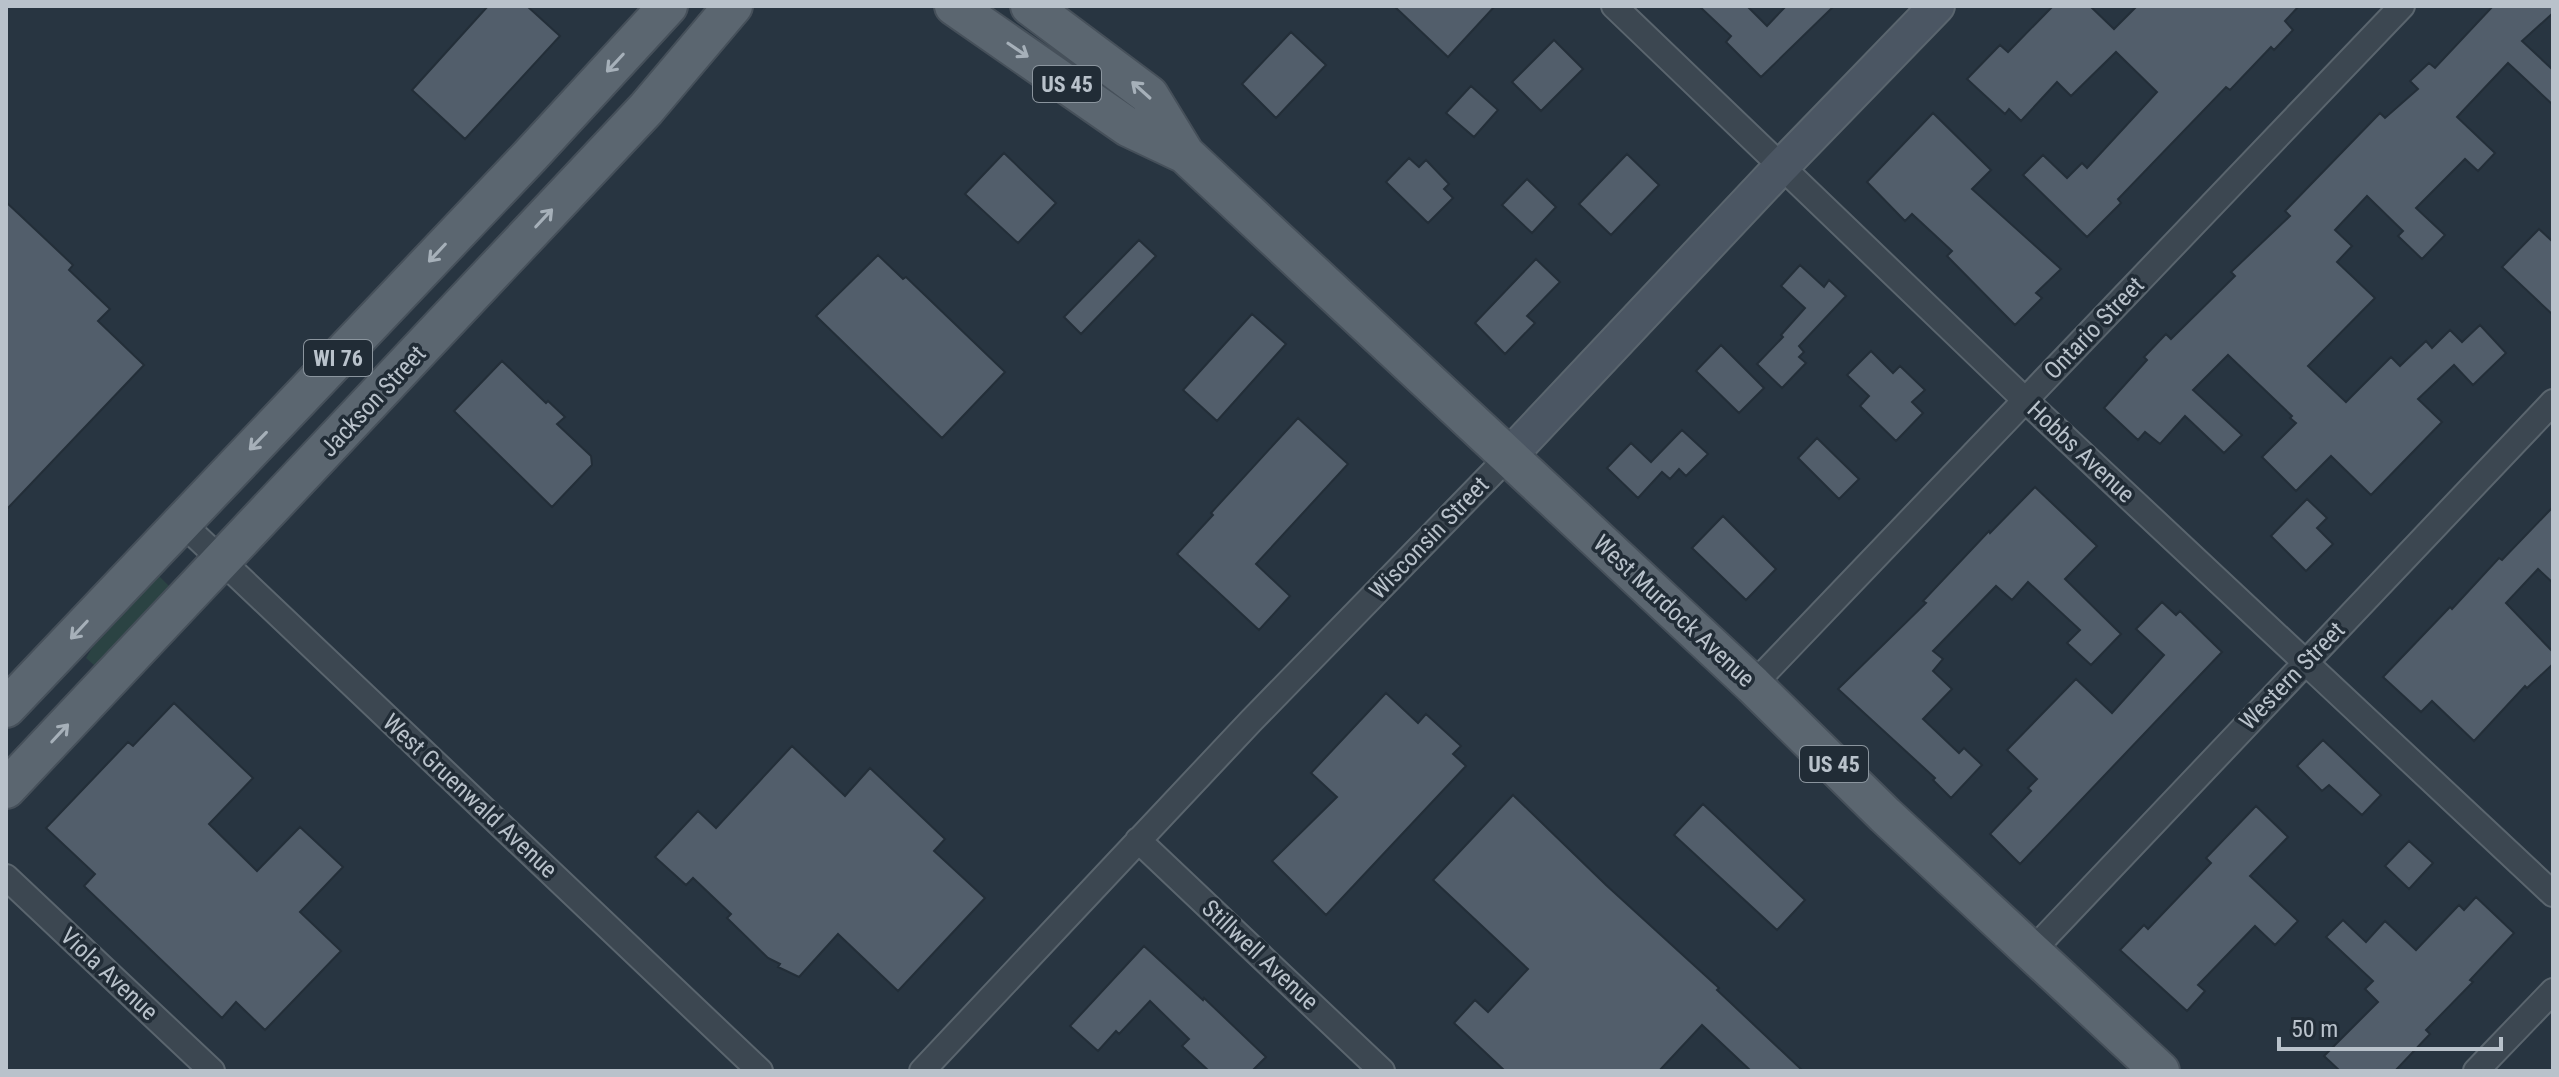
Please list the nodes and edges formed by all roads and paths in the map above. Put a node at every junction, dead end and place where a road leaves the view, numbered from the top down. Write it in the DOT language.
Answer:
graph roads {
  1 [pos="668,6"];
  2 [pos="733,6"];
  3 [pos="954,6"];
  4 [pos="1030,6"];
  5 [pos="1614,6"];
  6 [pos="1937,6"];
  7 [pos="2402,6"];
  8 [pos="1185,154"];
  9 [pos="1781,167"];
  10 [pos="2025,400"];
  11 [pos="2553,402"];
  12 [pos="1509,456"];
  13 [pos="181,522"];
  14 [pos="221,560"];
  15 [pos="2305,663"];
  16 [pos="1753,685"];
  17 [pos="6,708"];
  18 [pos="6,789"];
  19 [pos="1138,840"];
  20 [pos="6,877"];
  21 [pos="2553,894"];
  22 [pos="2032,951"];
  23 [pos="2553,991"];
  24 [pos="212,1071"];
  25 [pos="760,1071"];
  26 [pos="922,1071"];
  27 [pos="1382,1071"];
  28 [pos="2160,1071"];
  29 [pos="2476,1071"];
  1 -- 13 [label="main road, WI 76, one-way"];
  14 -- 2 [label="main road, Jackson Street / WI 76, one-way"];
  3 -- 8 [label="main road, West Murdock Avenue / US 45, one-way"];
  8 -- 4 [label="main road, West Murdock Avenue / US 45, one-way"];
  5 -- 9 [label="street, Hobbs Avenue"];
  6 -- 9 [label="street, Wisconsin Street"];
  7 -- 10 [label="street, Ontario Street"];
  8 -- 12 [label="main road, West Murdock Avenue / US 45"];
  9 -- 10 [label="street, Hobbs Avenue"];
  9 -- 12 [label="street, Wisconsin Street"];
  10 -- 15 [label="street, Hobbs Avenue"];
  10 -- 16 [label="street, Ontario Street"];
  11 -- 15 [label="street, Western Street"];
  12 -- 16 [label="main road, West Murdock Avenue / US 45"];
  12 -- 19 [label="street, Wisconsin Street"];
  13 -- 14 [label="street, West Gruenwald Avenue"];
  13 -- 17 [label="main road, WI 76, one-way"];
  18 -- 14 [label="main road, Jackson Street / WI 76, one-way"];
  14 -- 25 [label="street, West Gruenwald Avenue"];
  15 -- 21 [label="street, Hobbs Avenue"];
  15 -- 22 [label="street, Western Street"];
  16 -- 22 [label="main road, West Murdock Avenue / US 45"];
  19 -- 26 [label="street, Wisconsin Street"];
  19 -- 27 [label="street, Stillwell Avenue"];
  20 -- 24 [label="street, Viola Avenue"];
  22 -- 28 [label="main road, West Murdock Avenue / US 45"];
  23 -- 29 [label="street"];
}
